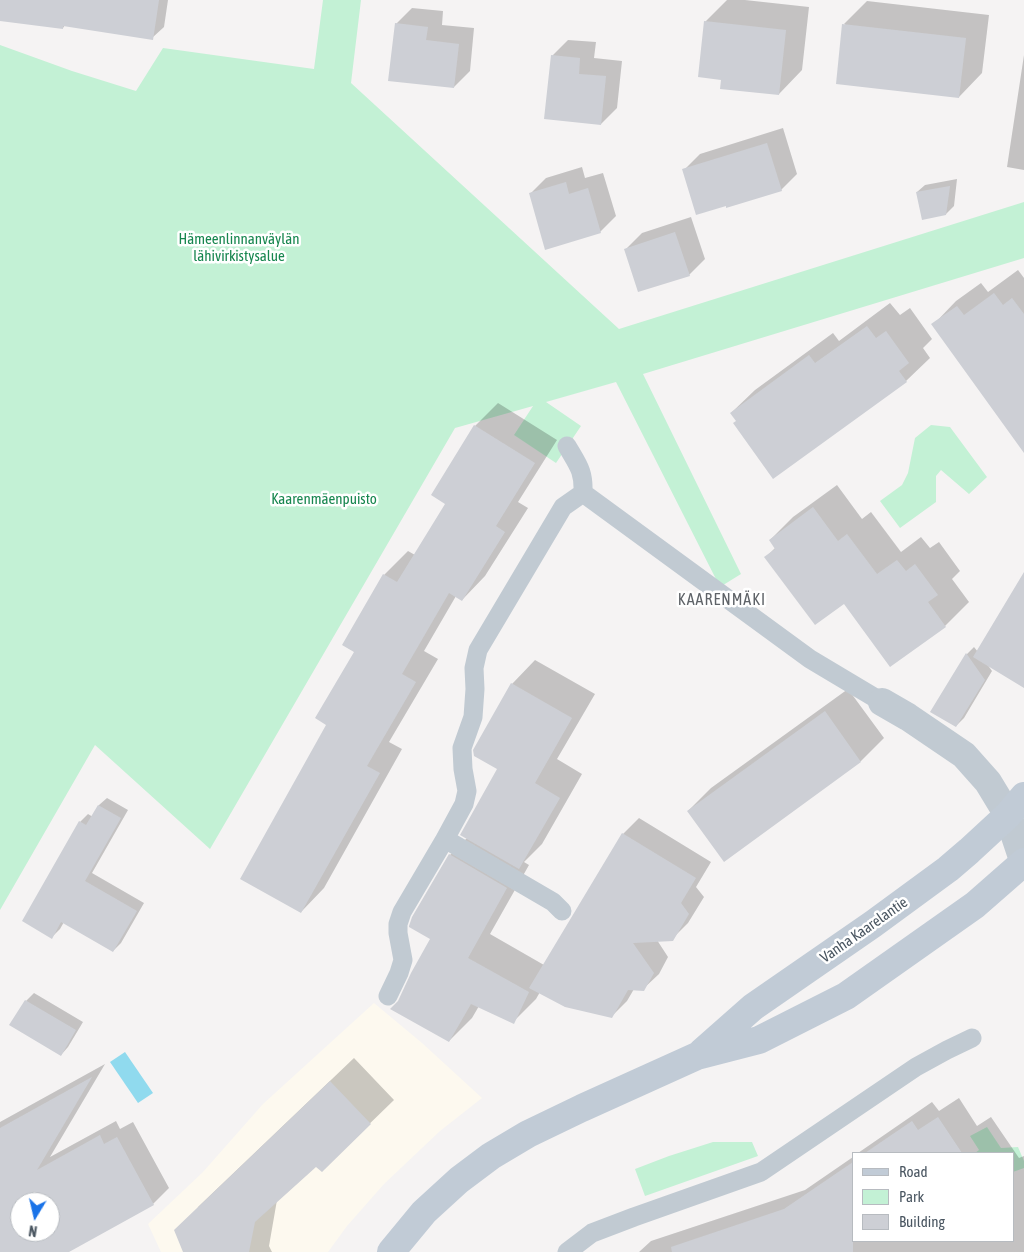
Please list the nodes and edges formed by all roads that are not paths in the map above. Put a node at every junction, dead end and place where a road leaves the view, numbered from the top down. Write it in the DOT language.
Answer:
graph roads {
  1 [pos="567,446"];
  2 [pos="583,493"];
  3 [pos="882,702"];
  4 [pos="1016,805"];
  5 [pos="445,839"];
  6 [pos="1024,862"];
  7 [pos="562,911"];
  8 [pos="388,996"];
  9 [pos="972,1038"];
  10 [pos="697,1056"];
  11 [pos="391,1252"];
  12 [pos="567,1252"];
  1 -- 2 [label="lane"];
  2 -- 3 [label="lane"];
  2 -- 5 [label="lane"];
  3 -- 4 [label="street"];
  4 -- 6 [label="street"];
  4 -- 10 [label="main road, Vanha Kaarelantie"];
  5 -- 7 [label="lane"];
  5 -- 8 [label="lane"];
  6 -- 10 [label="main road, Vanha Kaarelantie"];
  9 -- 12 [label="lane"];
  10 -- 11 [label="main road, Vanha Kaarelantie"];
}
